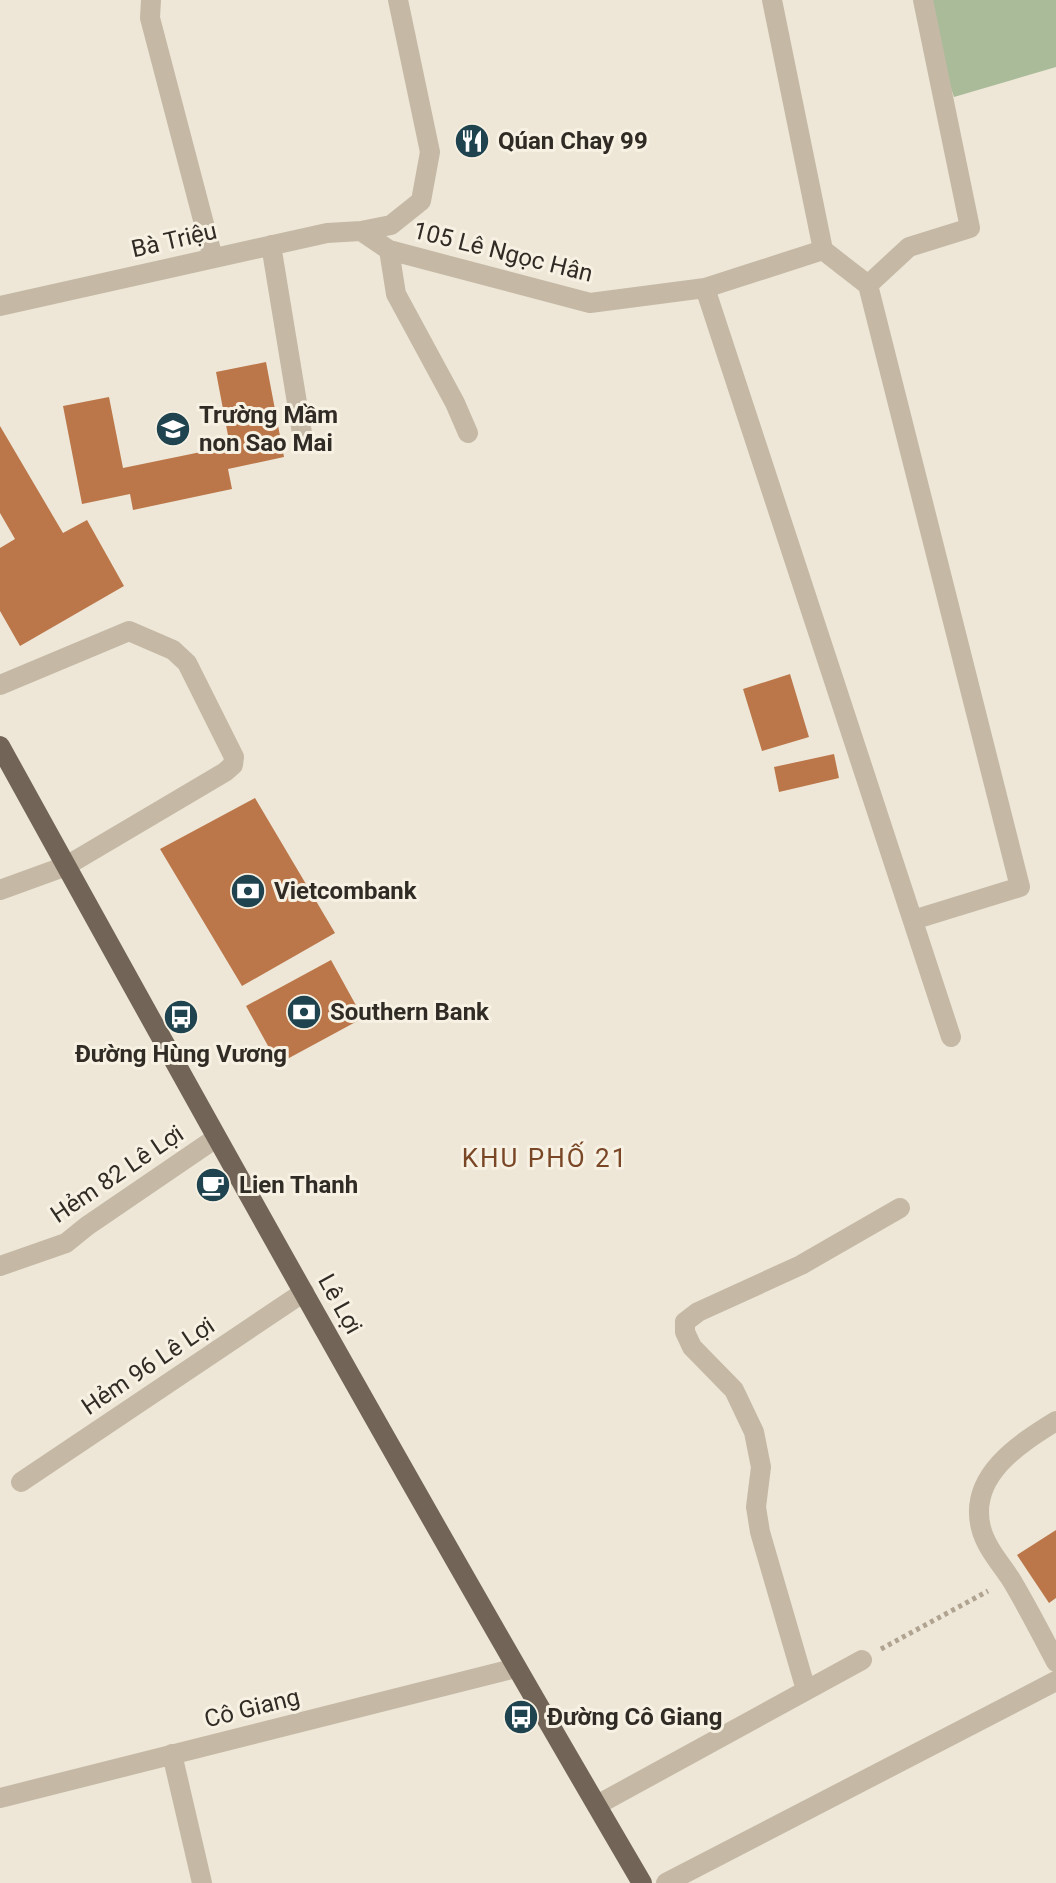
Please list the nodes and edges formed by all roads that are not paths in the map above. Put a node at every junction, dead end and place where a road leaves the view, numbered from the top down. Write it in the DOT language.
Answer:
graph roads {
  1 [pos="151,0"];
  2 [pos="398,0"];
  3 [pos="772,0"];
  4 [pos="923,0"];
  5 [pos="361,231"];
  6 [pos="271,245"];
  7 [pos="389,250"];
  8 [pos="823,250"];
  9 [pos="213,258"];
  10 [pos="868,285"];
  11 [pos="705,288"];
  12 [pos="0,306"];
  13 [pos="302,433"];
  14 [pos="468,433"];
  15 [pos="0,685"];
  16 [pos="0,746"];
  17 [pos="66,866"];
  18 [pos="0,890"];
  19 [pos="913,920"];
  20 [pos="951,1037"];
  21 [pos="216,1138"];
  22 [pos="900,1208"];
  23 [pos="0,1266"];
  24 [pos="304,1292"];
  25 [pos="1056,1421"];
  26 [pos="21,1482"];
  27 [pos="862,1660"];
  28 [pos="1056,1662"];
  29 [pos="516,1668"];
  30 [pos="1056,1681"];
  31 [pos="806,1690"];
  32 [pos="172,1754"];
  33 [pos="0,1798"];
  34 [pos="597,1805"];
  35 [pos="202,1883"];
  36 [pos="642,1883"];
  37 [pos="666,1883"];
  1 -- 9 [label="street"];
  2 -- 5 [label="street, Bà Triệu"];
  3 -- 8 [label="street"];
  4 -- 10 [label="street"];
  5 -- 6 [label="street, Bà Triệu"];
  5 -- 7 [label="street, 105 Lê Ngọc Hân"];
  6 -- 9 [label="street, Bà Triệu"];
  6 -- 13 [label="street"];
  7 -- 11 [label="street, 105 Lê Ngọc Hân"];
  7 -- 14 [label="street"];
  8 -- 10 [label="street"];
  8 -- 11 [label="street, 105 Lê Ngọc Hân"];
  9 -- 12 [label="street, Bà Triệu"];
  10 -- 19 [label="street"];
  11 -- 19 [label="street"];
  15 -- 17 [label="street"];
  16 -- 17 [label="main road, Lê Lợi"];
  17 -- 18 [label="street"];
  17 -- 21 [label="main road, Lê Lợi"];
  19 -- 20 [label="street"];
  21 -- 23 [label="street, Hẻm 82 Lê Lợi"];
  21 -- 24 [label="main road, Lê Lợi"];
  22 -- 31 [label="street"];
  24 -- 26 [label="street, Hẻm 96 Lê Lợi"];
  24 -- 29 [label="main road, Lê Lợi"];
  25 -- 28 [label="street"];
  27 -- 31 [label="street"];
  29 -- 32 [label="street, Cô Giang"];
  29 -- 34 [label="main road, Lê Lợi"];
  30 -- 37 [label="street"];
  31 -- 34 [label="street"];
  32 -- 33 [label="street, Cô Giang"];
  32 -- 35 [label="street"];
  34 -- 36 [label="main road, Lê Lợi"];
}
